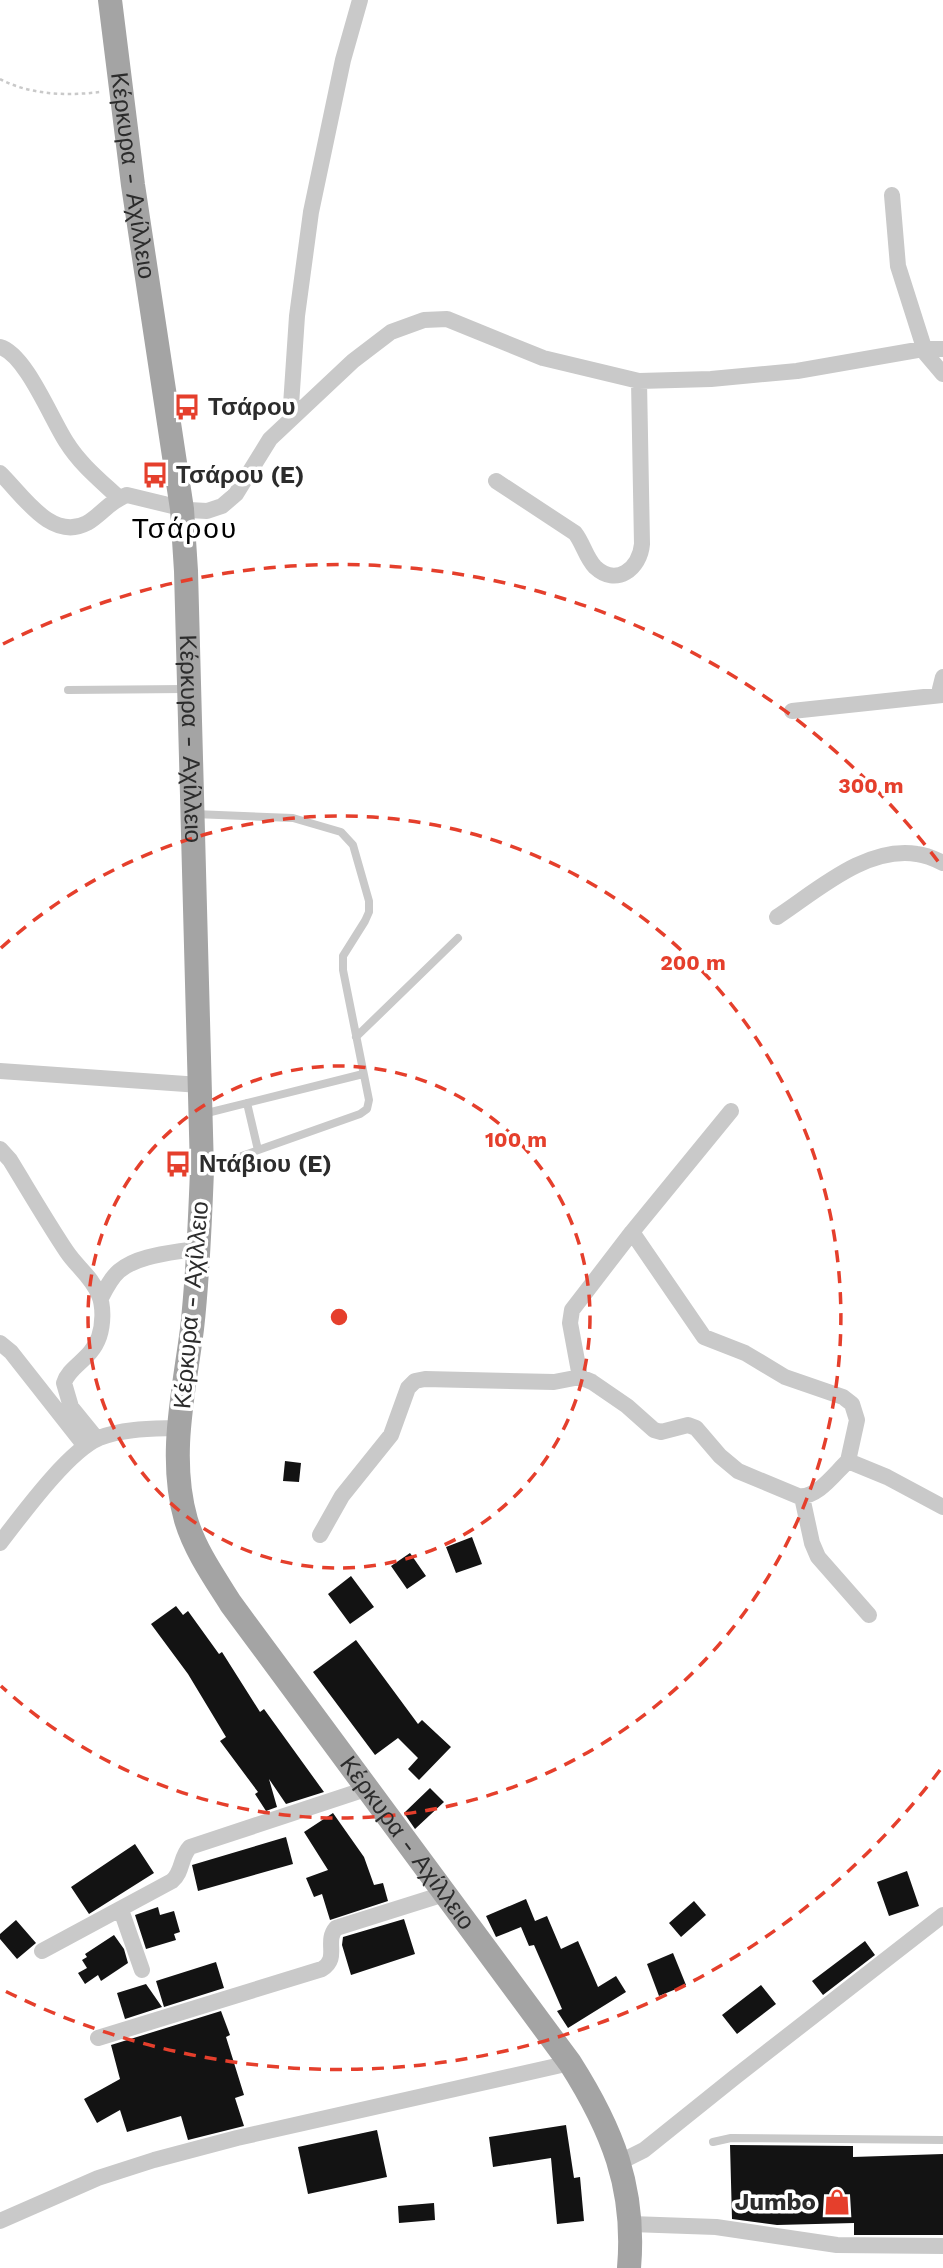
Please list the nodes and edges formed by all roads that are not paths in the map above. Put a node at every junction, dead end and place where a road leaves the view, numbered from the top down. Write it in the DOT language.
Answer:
graph roads {
  1 [pos="110,0"];
  2 [pos="360,0"];
  3 [pos="892,195"];
  4 [pos="0,347"];
  5 [pos="923,349"];
  6 [pos="943,349"];
  7 [pos="943,374"];
  8 [pos="639,381"];
  9 [pos="290,420"];
  10 [pos="0,472"];
  11 [pos="496,481"];
  12 [pos="118,498"];
  13 [pos="183,509"];
  14 [pos="943,677"];
  15 [pos="188,689"];
  16 [pos="68,690"];
  17 [pos="943,695"];
  18 [pos="792,711"];
  19 [pos="191,814"];
  20 [pos="943,863"];
  21 [pos="777,917"];
  22 [pos="458,938"];
  23 [pos="356,1037"];
  24 [pos="0,1071"];
  25 [pos="363,1074"];
  26 [pos="200,1085"];
  27 [pos="247,1103"];
  28 [pos="731,1111"];
  29 [pos="201,1115"];
  30 [pos="0,1149"];
  31 [pos="258,1150"];
  32 [pos="202,1170"];
  33 [pos="632,1232"];
  34 [pos="199,1248"];
  35 [pos="101,1298"];
  36 [pos="0,1343"];
  37 [pos="580,1377"];
  38 [pos="179,1428"];
  39 [pos="91,1442"];
  40 [pos="848,1461"];
  41 [pos="802,1497"];
  42 [pos="943,1507"];
  43 [pos="320,1535"];
  44 [pos="0,1543"];
  45 [pos="869,1615"];
  46 [pos="369,1788"];
  47 [pos="444,1894"];
  48 [pos="121,1910"];
  49 [pos="943,1915"];
  50 [pos="42,1951"];
  51 [pos="142,1970"];
  52 [pos="98,2038"];
  53 [pos="570,2063"];
  54 [pos="943,2140"];
  55 [pos="713,2142"];
  56 [pos="620,2162"];
  57 [pos="0,2221"];
  58 [pos="631,2224"];
  59 [pos="943,2246"];
  60 [pos="629,2268"];
  1 -- 13 [label="main road, Κέρκυρα - Αχίλλειο"];
  2 -- 9 [label="street"];
  3 -- 5 [label="street"];
  4 -- 12 [label="street"];
  5 -- 6 [label="street"];
  5 -- 7 [label="street"];
  5 -- 8 [label="street"];
  8 -- 9 [label="street"];
  8 -- 11 [label="street"];
  9 -- 13 [label="street"];
  10 -- 12 [label="street"];
  12 -- 13 [label="street"];
  13 -- 15 [label="main road, Κέρκυρα - Αχίλλειο"];
  14 -- 17 [label="street"];
  15 -- 16 [label="lane"];
  15 -- 19 [label="main road, Κέρκυρα - Αχίλλειο"];
  17 -- 18 [label="street"];
  19 -- 23 [label="lane"];
  19 -- 26 [label="main road, Κέρκυρα - Αχίλλειο"];
  20 -- 21 [label="street"];
  22 -- 23 [label="lane"];
  23 -- 25 [label="lane"];
  24 -- 26 [label="street"];
  25 -- 27 [label="lane"];
  25 -- 31 [label="lane"];
  26 -- 29 [label="main road, Κέρκυρα - Αχίλλειο"];
  27 -- 29 [label="lane"];
  27 -- 31 [label="lane"];
  28 -- 33 [label="street"];
  29 -- 32 [label="main road, Κέρκυρα - Αχίλλειο"];
  30 -- 35 [label="street"];
  31 -- 32 [label="lane"];
  32 -- 34 [label="main road, Κέρκυρα - Αχίλλειο"];
  33 -- 37 [label="street"];
  33 -- 40 [label="street"];
  34 -- 35 [label="street"];
  34 -- 38 [label="main road, Κέρκυρα - Αχίλλειο"];
  35 -- 39 [label="street"];
  36 -- 39 [label="street"];
  37 -- 41 [label="street"];
  37 -- 43 [label="street"];
  38 -- 39 [label="street"];
  38 -- 46 [label="main road, Κέρκυρα - Αχίλλειο"];
  39 -- 44 [label="street"];
  40 -- 41 [label="street"];
  40 -- 42 [label="street"];
  41 -- 45 [label="street"];
  46 -- 47 [label="main road, Κέρκυρα - Αχίλλειο"];
  46 -- 48 [label="street"];
  47 -- 52 [label="street"];
  47 -- 53 [label="main road, Κέρκυρα - Αχίλλειο"];
  48 -- 50 [label="street"];
  48 -- 51 [label="street"];
  49 -- 56 [label="street"];
  53 -- 56 [label="main road, Κέρκυρα - Αχίλλειο"];
  53 -- 57 [label="street"];
  54 -- 55 [label="lane"];
  56 -- 58 [label="main road, Κέρκυρα - Αχίλλειο"];
  58 -- 59 [label="street"];
  58 -- 60 [label="main road, Κέρκυρα - Αχίλλειο"];
}
